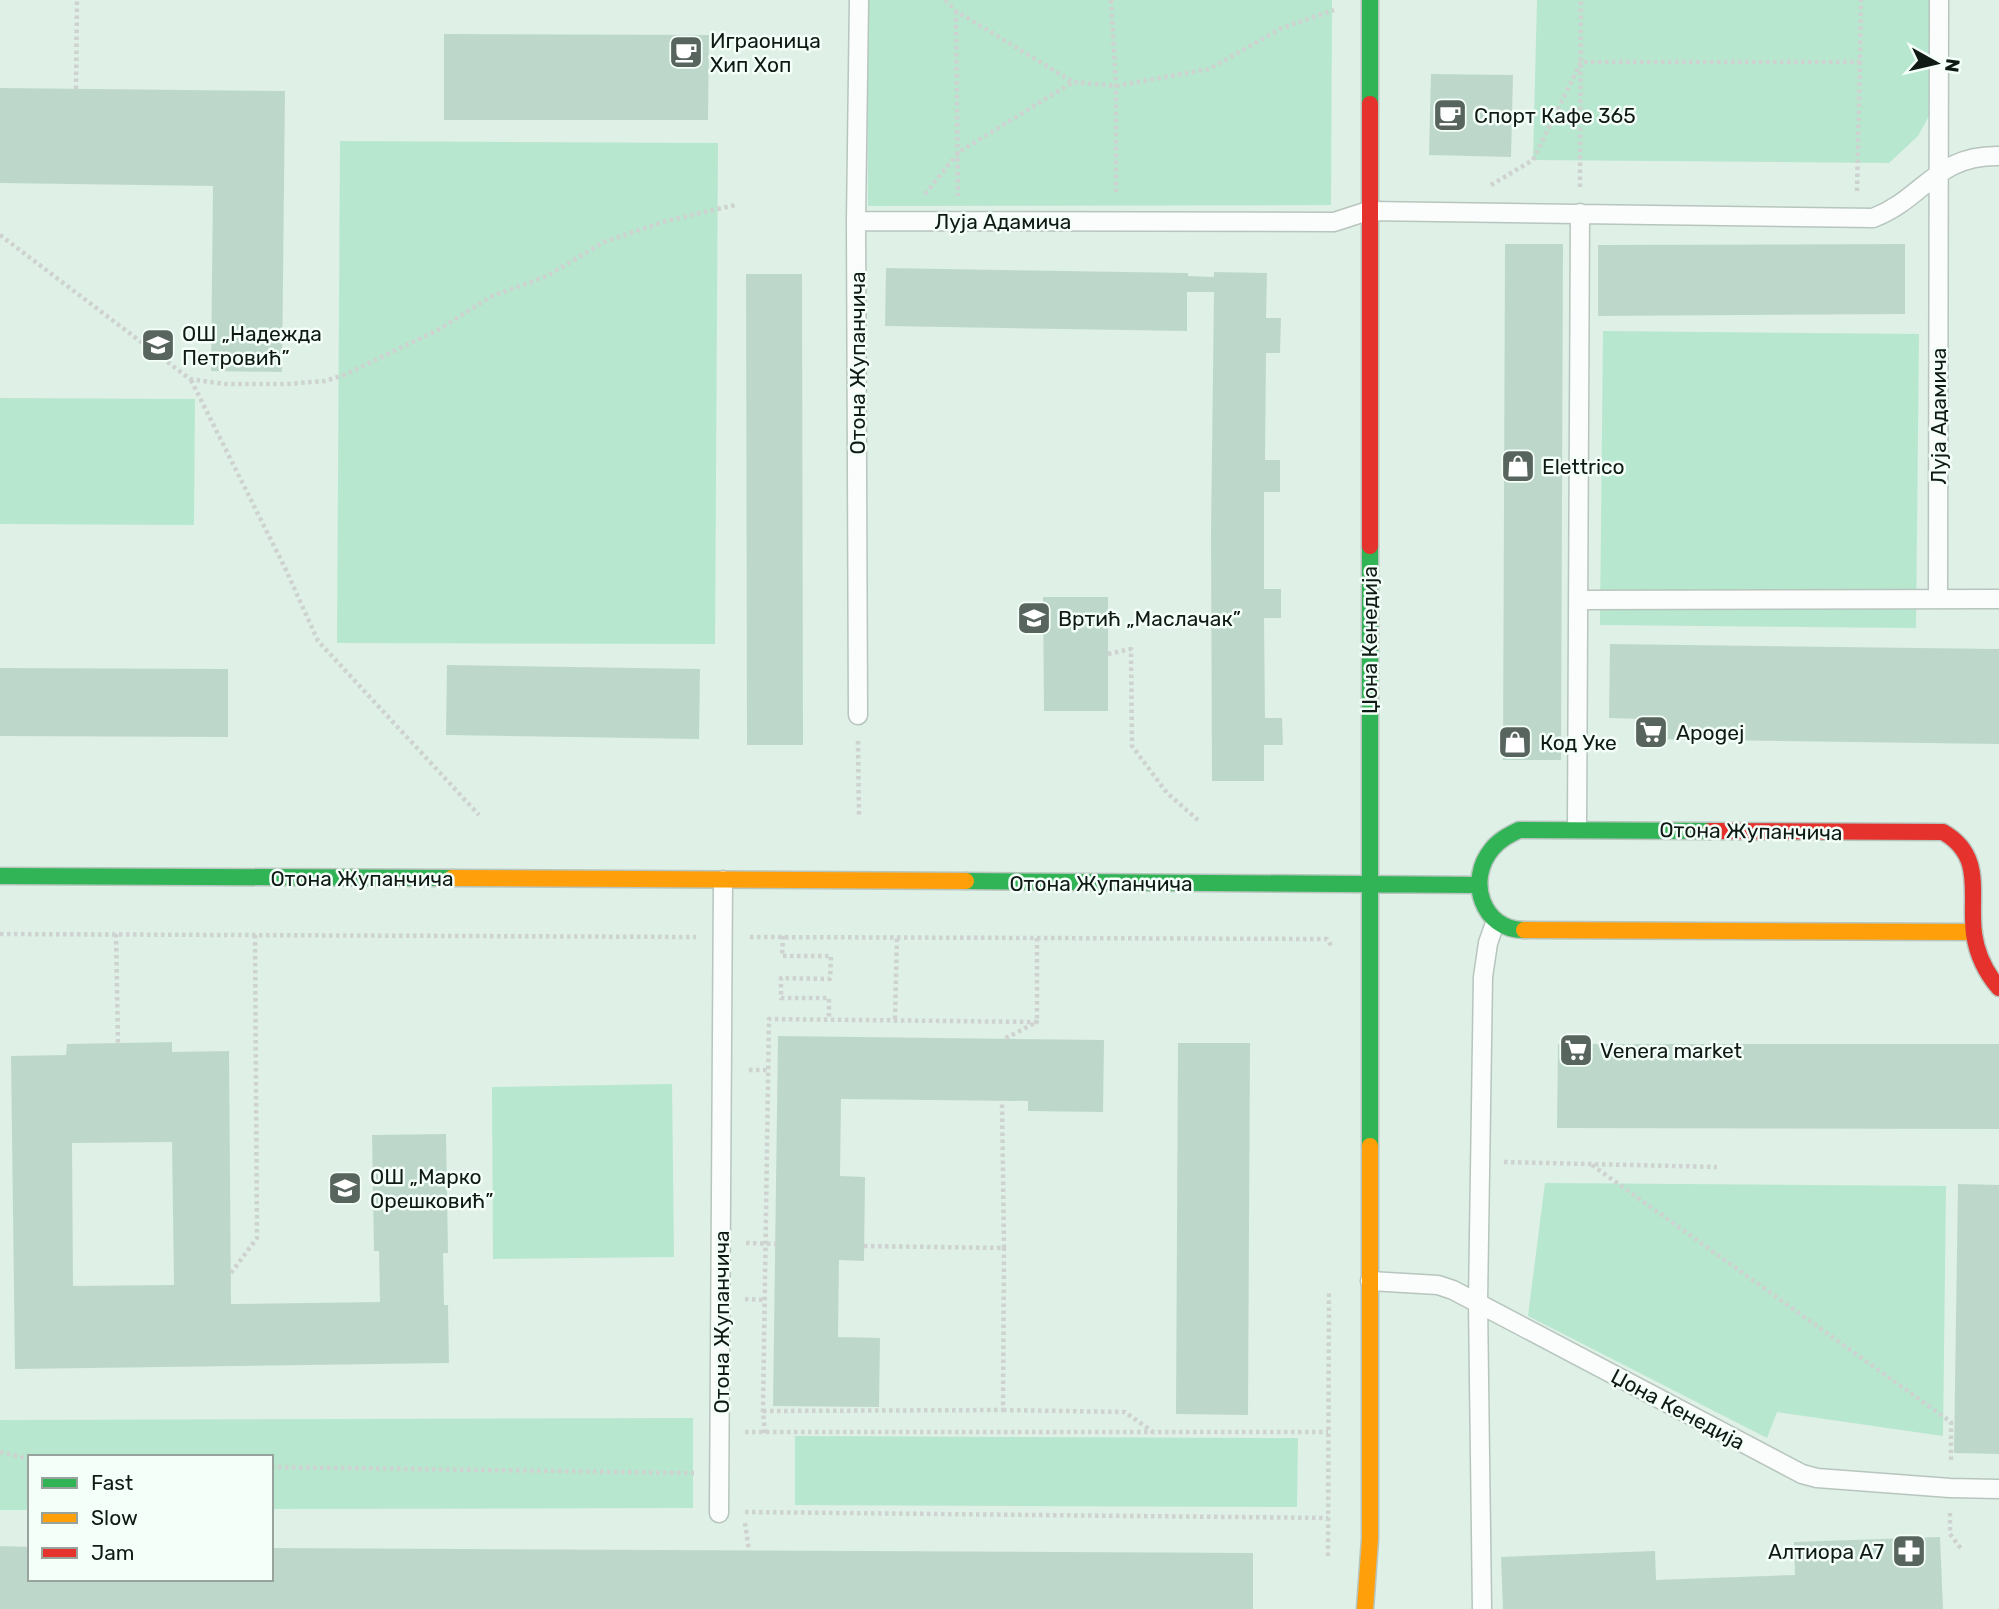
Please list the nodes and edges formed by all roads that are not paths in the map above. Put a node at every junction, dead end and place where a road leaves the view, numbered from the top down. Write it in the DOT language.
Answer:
graph roads {
  1 [pos="859,0"];
  2 [pos="1370,0"];
  3 [pos="1939,0"];
  4 [pos="1999,156"];
  5 [pos="1939,171"];
  6 [pos="1368,211"];
  7 [pos="1580,213"];
  8 [pos="856,221"];
  9 [pos="1938,599"];
  10 [pos="1999,599"];
  11 [pos="1578,600"];
  12 [pos="858,715"];
  13 [pos="1577,829"];
  14 [pos="0,876"];
  15 [pos="723,880"];
  16 [pos="1369,884"];
  17 [pos="1478,885"];
  18 [pos="1495,923"];
  19 [pos="1974,932"];
  20 [pos="1999,988"];
  21 [pos="1370,1281"];
  22 [pos="1478,1302"];
  23 [pos="1999,1489"];
  24 [pos="719,1513"];
  25 [pos="1370,1539"];
  26 [pos="1365,1609"];
  27 [pos="1376,1609"];
  28 [pos="1482,1609"];
  1 -- 8 [label="lane"];
  2 -- 6 [label="street, Џона Кенедија"];
  3 -- 5 [label="lane, Луја Адамича"];
  4 -- 5 [label="lane"];
  5 -- 7 [label="lane"];
  5 -- 9 [label="lane, Луја Адамича"];
  6 -- 7 [label="lane, Луја Адамича"];
  6 -- 8 [label="lane, Луја Адамича"];
  6 -- 16 [label="street, Џона Кенедија"];
  7 -- 11 [label="lane"];
  8 -- 12 [label="lane, Отона Жупанчича"];
  9 -- 10 [label="lane"];
  9 -- 11 [label="lane"];
  11 -- 13 [label="lane"];
  13 -- 17 [label="street, Отона Жупанчича"];
  13 -- 19 [label="street, Отона Жупанчича"];
  14 -- 15 [label="street, Отона Жупанчича"];
  15 -- 16 [label="street, Отона Жупанчича"];
  15 -- 24 [label="lane, Отона Жупанчича"];
  16 -- 17 [label="street, Отона Жупанчича"];
  16 -- 21 [label="street, Џона Кенедија"];
  17 -- 18 [label="street"];
  18 -- 19 [label="street"];
  18 -- 22 [label="lane"];
  19 -- 20 [label="street, Отона Жупанчича"];
  21 -- 22 [label="lane, Џона Кенедија"];
  21 -- 25 [label="street, Џона Кенедија"];
  22 -- 23 [label="lane, Џона Кенедија"];
  22 -- 28 [label="lane"];
  25 -- 26 [label="street, Џона Кенедија"];
  25 -- 27 [label="street, Џона Кенедија"];
}
